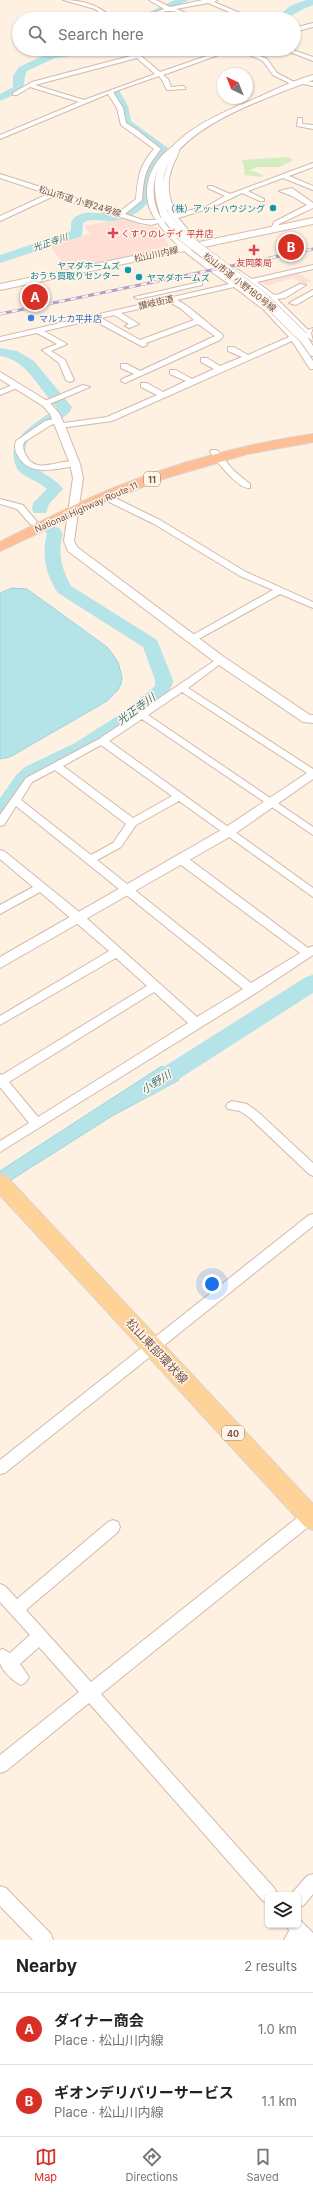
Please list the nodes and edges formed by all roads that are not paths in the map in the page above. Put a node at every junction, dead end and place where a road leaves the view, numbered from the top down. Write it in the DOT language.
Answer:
graph roads {
  1 [pos="66,0"];
  2 [pos="152,0"];
  3 [pos="209,0"];
  4 [pos="166,8"];
  5 [pos="102,12"];
  6 [pos="157,12"];
  7 [pos="178,12"];
  8 [pos="236,12"];
  9 [pos="313,25"];
  10 [pos="301,28"];
  11 [pos="301,55"];
  12 [pos="138,56"];
  13 [pos="212,56"];
  14 [pos="256,56"];
  15 [pos="313,59"];
  16 [pos="159,75"];
  17 [pos="313,77"];
  18 [pos="297,83"];
  19 [pos="313,84"];
  20 [pos="29,85"];
  21 [pos="183,88"];
  22 [pos="110,92"];
  23 [pos="15,94"];
  24 [pos="86,102"];
  25 [pos="300,119"];
  26 [pos="313,127"];
  27 [pos="0,137"];
  28 [pos="177,146"];
  29 [pos="313,165"];
  30 [pos="0,176"];
  31 [pos="284,176"];
  32 [pos="144,181"];
  33 [pos="210,187"];
  34 [pos="313,188"];
  35 [pos="244,191"];
  36 [pos="54,193"];
  37 [pos="292,193"];
  38 [pos="230,196"];
  39 [pos="262,200"];
  40 [pos="313,205"];
  41 [pos="121,214"];
  42 [pos="162,218"];
  43 [pos="174,218"];
  44 [pos="0,219"];
  45 [pos="313,221"];
  46 [pos="277,229"];
  47 [pos="199,245"];
  48 [pos="183,248"];
  49 [pos="204,264"];
  50 [pos="313,267"];
  51 [pos="234,269"];
  52 [pos="275,269"];
  53 [pos="244,276"];
  54 [pos="226,278"];
  55 [pos="251,280"];
  56 [pos="235,284"];
  57 [pos="302,285"];
  58 [pos="0,287"];
  59 [pos="313,292"];
  60 [pos="142,295"];
  61 [pos="272,297"];
  62 [pos="168,299"];
  63 [pos="293,303"];
  64 [pos="114,312"];
  65 [pos="94,316"];
  66 [pos="198,321"];
  67 [pos="129,326"];
  68 [pos="37,330"];
  69 [pos="304,334"];
  70 [pos="0,339"];
  71 [pos="313,339"];
  72 [pos="231,349"];
  73 [pos="313,353"];
  74 [pos="247,357"];
  75 [pos="204,360"];
  76 [pos="124,366"];
  77 [pos="313,367"];
  78 [pos="220,369"];
  79 [pos="173,372"];
  80 [pos="139,374"];
  81 [pos="0,375"];
  82 [pos="70,380"];
  83 [pos="125,381"];
  84 [pos="192,382"];
  85 [pos="144,385"];
  86 [pos="18,386"];
  87 [pos="86,387"];
  88 [pos="0,393"];
  89 [pos="164,395"];
  90 [pos="52,400"];
  91 [pos="57,419"];
  92 [pos="313,430"];
  93 [pos="313,438"];
  94 [pos="217,455"];
  95 [pos="75,464"];
  96 [pos="247,486"];
  97 [pos="106,497"];
  98 [pos="0,501"];
  99 [pos="75,506"];
  100 [pos="33,522"];
  101 [pos="0,538"];
  102 [pos="0,547"];
  103 [pos="278,591"];
  104 [pos="313,605"];
  105 [pos="192,639"];
  106 [pos="220,660"];
  107 [pos="182,688"];
  108 [pos="142,715"];
  109 [pos="313,719"];
  110 [pos="102,741"];
  111 [pos="56,766"];
  112 [pos="313,774"];
  113 [pos="179,797"];
  114 [pos="15,800"];
  115 [pos="270,803"];
  116 [pos="0,823"];
  117 [pos="132,823"];
  118 [pos="228,832"];
  119 [pos="313,832"];
  120 [pos="0,854"];
  121 [pos="181,859"];
  122 [pos="90,860"];
  123 [pos="41,887"];
  124 [pos="127,890"];
  125 [pos="313,893"];
  126 [pos="0,910"];
  127 [pos="79,918"];
  128 [pos="117,952"];
  129 [pos="311,952"];
  130 [pos="0,963"];
  131 [pos="155,986"];
  132 [pos="252,990"];
  133 [pos="0,1022"];
  134 [pos="196,1023"];
  135 [pos="1,1080"];
  136 [pos="232,1106"];
  137 [pos="36,1124"];
  138 [pos="0,1147"];
  139 [pos="313,1171"];
  140 [pos="4,1190"];
  141 [pos="313,1219"];
  142 [pos="153,1347"];
  143 [pos="0,1468"];
  144 [pos="312,1516"];
  145 [pos="113,1527"];
  146 [pos="0,1591"];
  147 [pos="16,1609"];
  148 [pos="40,1636"];
  149 [pos="21,1677"];
  150 [pos="91,1693"];
  151 [pos="0,1765"];
  152 [pos="313,1882"];
  153 [pos="266,1892"];
  154 [pos="0,1894"];
  155 [pos="301,1896"];
  156 [pos="45,1940"];
  1 -- 5 [label="street"];
  2 -- 4 [label="street"];
  3 -- 4 [label="street"];
  3 -- 8 [label="street"];
  4 -- 6 [label="street"];
  4 -- 7 [label="street"];
  9 -- 10 [label="street"];
  11 -- 15 [label="street"];
  12 -- 16 [label="street"];
  12 -- 20 [label="street"];
  13 -- 16 [label="street"];
  14 -- 18 [label="street"];
  16 -- 21 [label="street"];
  16 -- 22 [label="street"];
  17 -- 18 [label="street"];
  18 -- 19 [label="street"];
  18 -- 28 [label="street"];
  20 -- 23 [label="street"];
  20 -- 24 [label="street"];
  22 -- 24 [label="street"];
  22 -- 32 [label="street"];
  24 -- 27 [label="street"];
  25 -- 26 [label="street"];
  28 -- 32 [label="street"];
  28 -- 42 [label="street"];
  28 -- 43 [label="street"];
  29 -- 31 [label="street, 松山市道 小野24号線"];
  30 -- 36 [label="street, 松山市道 小野24号線"];
  31 -- 34 [label="street"];
  31 -- 35 [label="street, 松山市道 小野24号線"];
  32 -- 41 [label="street"];
  32 -- 42 [label="street"];
  33 -- 38 [label="street"];
  35 -- 38 [label="street, 松山市道 小野24号線"];
  35 -- 39 [label="street"];
  36 -- 41 [label="street, 松山市道 小野24号線"];
  36 -- 44 [label="street"];
  37 -- 40 [label="street"];
  38 -- 43 [label="street, 松山市道 小野24号線"];
  40 -- 46 [label="street"];
  41 -- 42 [label="street, 松山市道 小野24号線"];
  42 -- 43 [label="street, 松山市道 小野24号線"];
  42 -- 48 [label="street"];
  42 -- 69 [label="street, 松山市道 小野160号線, bridge"];
  43 -- 47 [label="street"];
  45 -- 46 [label="main road, 松山川内線"];
  46 -- 47 [label="main road, 松山川内線"];
  47 -- 48 [label="main road, 松山川内線"];
  47 -- 49 [label="street"];
  48 -- 49 [label="street"];
  48 -- 58 [label="main road, 松山川内線"];
  49 -- 54 [label="street"];
  50 -- 55 [label="street, 讃岐街道"];
  51 -- 53 [label="street"];
  52 -- 53 [label="street"];
  53 -- 55 [label="street"];
  54 -- 56 [label="street"];
  54 -- 60 [label="street"];
  55 -- 56 [label="street, 讃岐街道"];
  55 -- 61 [label="street, 松山市道 小野160号線"];
  56 -- 62 [label="street, 讃岐街道"];
  56 -- 69 [label="street, 松山市道 小野160号線"];
  57 -- 61 [label="street"];
  59 -- 63 [label="street"];
  61 -- 69 [label="street, 松山市道 小野160号線"];
  62 -- 64 [label="street, 讃岐街道"];
  62 -- 66 [label="street"];
  64 -- 65 [label="street, 讃岐街道"];
  64 -- 67 [label="street"];
  65 -- 66 [label="street"];
  65 -- 68 [label="street, 讃岐街道"];
  66 -- 80 [label="street"];
  68 -- 70 [label="street, 讃岐街道"];
  68 -- 82 [label="street"];
  69 -- 71 [label="street, 松山市道 小野160号線"];
  69 -- 73 [label="street, 松山市道 小野160号線"];
  69 -- 74 [label="street"];
  69 -- 77 [label="street, 松山市道 小野160号線"];
  72 -- 74 [label="street"];
  74 -- 78 [label="street"];
  75 -- 78 [label="street"];
  76 -- 80 [label="street"];
  78 -- 84 [label="street"];
  79 -- 84 [label="street"];
  80 -- 83 [label="street"];
  81 -- 86 [label="street"];
  84 -- 89 [label="street"];
  85 -- 89 [label="street"];
  86 -- 88 [label="street"];
  86 -- 90 [label="street"];
  87 -- 90 [label="street"];
  89 -- 91 [label="street"];
  90 -- 91 [label="street"];
  91 -- 95 [label="street"];
  91 -- 95 [label="street"];
  92 -- 94 [label="highway, National Highway Route 11 / 11"];
  93 -- 94 [label="highway, National Highway Route 11 / 11"];
  94 -- 96 [label="street"];
  94 -- 97 [label="highway, National Highway Route 11 / 11"];
  94 -- 99 [label="highway, National Highway Route 11 / 11"];
  95 -- 99 [label="street"];
  97 -- 99 [label="highway, National Highway Route 11 / 11"];
  97 -- 103 [label="street"];
  98 -- 100 [label="street"];
  99 -- 100 [label="highway, National Highway Route 11 / 11"];
  99 -- 102 [label="highway, National Highway Route 11 / 11"];
  99 -- 105 [label="street"];
  100 -- 101 [label="highway, National Highway Route 11 / 11"];
  103 -- 104 [label="street"];
  103 -- 105 [label="street"];
  105 -- 106 [label="street"];
  106 -- 107 [label="street"];
  106 -- 109 [label="street"];
  107 -- 108 [label="street"];
  107 -- 112 [label="street"];
  108 -- 110 [label="street"];
  108 -- 115 [label="street"];
  110 -- 111 [label="street"];
  110 -- 113 [label="street"];
  111 -- 114 [label="street"];
  111 -- 117 [label="street"];
  112 -- 115 [label="street"];
  113 -- 117 [label="street"];
  113 -- 118 [label="street"];
  114 -- 116 [label="street"];
  114 -- 122 [label="street"];
  115 -- 118 [label="street"];
  115 -- 119 [label="street"];
  117 -- 122 [label="street"];
  118 -- 121 [label="street"];
  118 -- 125 [label="street"];
  120 -- 123 [label="street"];
  121 -- 124 [label="street"];
  121 -- 129 [label="street"];
  122 -- 124 [label="street"];
  123 -- 126 [label="street"];
  123 -- 127 [label="street"];
  124 -- 127 [label="street"];
  124 -- 132 [label="street"];
  127 -- 128 [label="street"];
  127 -- 130 [label="street"];
  128 -- 131 [label="street"];
  128 -- 133 [label="street"];
  129 -- 132 [label="street"];
  131 -- 134 [label="street"];
  131 -- 135 [label="street"];
  132 -- 134 [label="street"];
  134 -- 137 [label="street"];
  135 -- 137 [label="street"];
  136 -- 139 [label="street"];
  137 -- 138 [label="street"];
  140 -- 142 [label="main road, 松山東部環状線 / 40"];
  141 -- 142 [label="street"];
  142 -- 143 [label="street"];
  142 -- 144 [label="main road, 松山東部環状線 / 40"];
  144 -- 150 [label="street"];
  145 -- 147 [label="street"];
  146 -- 147 [label="street"];
  147 -- 148 [label="street"];
  148 -- 149 [label="street"];
  148 -- 150 [label="street"];
  150 -- 151 [label="street"];
  150 -- 153 [label="street"];
  152 -- 155 [label="street"];
  154 -- 156 [label="street"];
}
